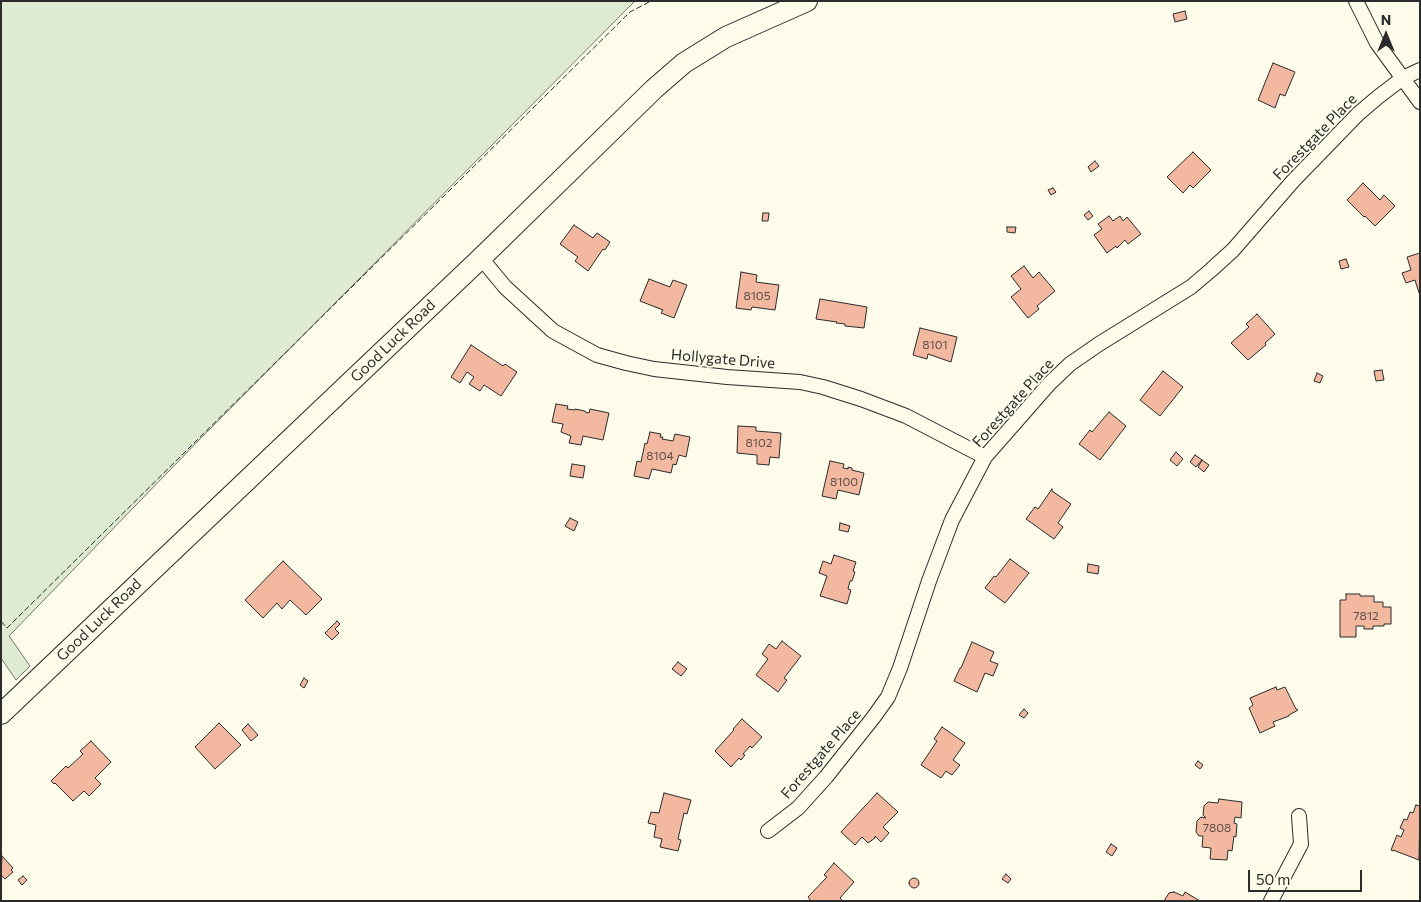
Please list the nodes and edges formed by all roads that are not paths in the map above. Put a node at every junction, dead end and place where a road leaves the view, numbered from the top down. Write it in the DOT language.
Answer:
graph roads {
  1 [pos="807,1"];
  2 [pos="1356,1"];
  3 [pos="1420,70"];
  4 [pos="1403,78"];
  5 [pos="1420,102"];
  6 [pos="481,258"];
  7 [pos="985,457"];
  8 [pos="1,714"];
  9 [pos="1299,816"];
  10 [pos="768,830"];
  11 [pos="1271,901"];
  1 -- 6 [label="street, Good Luck Road"];
  2 -- 4 [label="street"];
  3 -- 4 [label="street, Forestgate Place"];
  4 -- 5 [label="street"];
  4 -- 7 [label="street, Forestgate Place"];
  6 -- 7 [label="street, Hollygate Drive"];
  6 -- 8 [label="street, Good Luck Road"];
  7 -- 10 [label="street, Forestgate Place"];
  9 -- 11 [label="street"];
}
